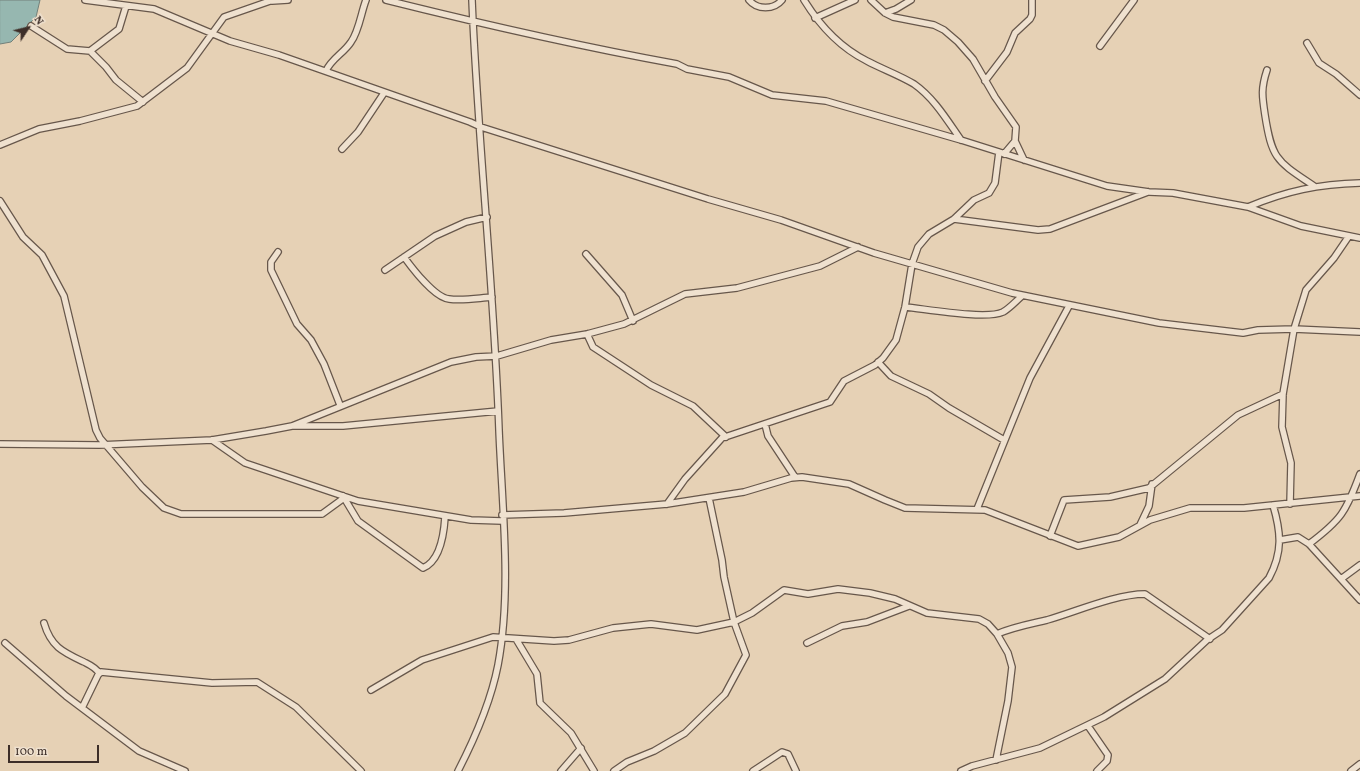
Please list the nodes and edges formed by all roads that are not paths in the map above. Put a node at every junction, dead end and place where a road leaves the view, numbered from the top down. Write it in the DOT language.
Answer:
graph roads {
  1 [pos="85,0"];
  2 [pos="272,0"];
  3 [pos="288,0"];
  4 [pos="366,0"];
  5 [pos="386,0"];
  6 [pos="472,0"];
  7 [pos="749,0"];
  8 [pos="782,0"];
  9 [pos="804,0"];
  10 [pos="855,0"];
  11 [pos="871,0"];
  12 [pos="910,0"];
  13 [pos="1032,0"];
  14 [pos="1134,0"];
  15 [pos="126,6"];
  16 [pos="885,13"];
  17 [pos="815,18"];
  18 [pos="473,23"];
  19 [pos="31,26"];
  20 [pos="213,33"];
  21 [pos="1307,43"];
  22 [pos="1100,46"];
  23 [pos="90,52"];
  24 [pos="1267,70"];
  25 [pos="326,71"];
  26 [pos="985,81"];
  27 [pos="384,93"];
  28 [pos="1360,95"];
  29 [pos="143,102"];
  30 [pos="481,127"];
  31 [pos="961,140"];
  32 [pos="1016,141"];
  33 [pos="0,145"];
  34 [pos="342,149"];
  35 [pos="1002,153"];
  36 [pos="1024,160"];
  37 [pos="1360,183"];
  38 [pos="1314,186"];
  39 [pos="1149,192"];
  40 [pos="0,201"];
  41 [pos="1248,207"];
  42 [pos="487,217"];
  43 [pos="954,219"];
  44 [pos="1349,236"];
  45 [pos="1360,238"];
  46 [pos="858,247"];
  47 [pos="278,252"];
  48 [pos="586,254"];
  49 [pos="404,257"];
  50 [pos="912,264"];
  51 [pos="385,270"];
  52 [pos="1022,296"];
  53 [pos="492,297"];
  54 [pos="1069,306"];
  55 [pos="905,307"];
  56 [pos="634,321"];
  57 [pos="1294,328"];
  58 [pos="1360,332"];
  59 [pos="587,334"];
  60 [pos="496,356"];
  61 [pos="878,362"];
  62 [pos="1283,394"];
  63 [pos="340,406"];
  64 [pos="498,411"];
  65 [pos="765,424"];
  66 [pos="292,426"];
  67 [pos="726,437"];
  68 [pos="212,440"];
  69 [pos="1004,440"];
  70 [pos="0,444"];
  71 [pos="105,445"];
  72 [pos="1360,474"];
  73 [pos="795,477"];
  74 [pos="1152,484"];
  75 [pos="1360,496"];
  76 [pos="343,497"];
  77 [pos="1351,497"];
  78 [pos="709,498"];
  79 [pos="667,504"];
  80 [pos="1290,504"];
  81 [pos="1272,505"];
  82 [pos="977,509"];
  83 [pos="502,515"];
  84 [pos="445,516"];
  85 [pos="502,521"];
  86 [pos="1140,526"];
  87 [pos="1050,536"];
  88 [pos="1280,540"];
  89 [pos="1309,544"];
  90 [pos="1360,565"];
  91 [pos="1340,580"];
  92 [pos="1360,600"];
  93 [pos="909,606"];
  94 [pos="734,622"];
  95 [pos="44,623"];
  96 [pos="997,634"];
  97 [pos="502,638"];
  98 [pos="516,639"];
  99 [pos="1210,639"];
  100 [pos="5,643"];
  101 [pos="807,643"];
  102 [pos="99,673"];
  103 [pos="371,690"];
  104 [pos="82,708"];
  105 [pos="1088,726"];
  106 [pos="581,748"];
  107 [pos="996,760"];
  108 [pos="1360,764"];
  109 [pos="973,768"];
  110 [pos="185,771"];
  111 [pos="361,771"];
  112 [pos="458,771"];
  113 [pos="561,771"];
  114 [pos="594,771"];
  115 [pos="614,771"];
  116 [pos="753,771"];
  117 [pos="796,771"];
  118 [pos="961,771"];
  119 [pos="1097,771"];
  120 [pos="1351,771"];
  1 -- 15 [label="street"];
  2 -- 3 [label="street"];
  2 -- 20 [label="street"];
  4 -- 25 [label="street"];
  5 -- 18 [label="street"];
  6 -- 18 [label="street"];
  7 -- 8 [label="street"];
  9 -- 17 [label="street"];
  10 -- 17 [label="street"];
  11 -- 16 [label="street"];
  12 -- 16 [label="street"];
  13 -- 26 [label="street"];
  14 -- 22 [label="street"];
  15 -- 20 [label="street"];
  15 -- 23 [label="street"];
  16 -- 26 [label="street"];
  17 -- 31 [label="street"];
  18 -- 30 [label="street"];
  18 -- 31 [label="street"];
  19 -- 23 [label="street"];
  20 -- 25 [label="street"];
  20 -- 29 [label="street"];
  21 -- 28 [label="street"];
  23 -- 29 [label="street"];
  24 -- 38 [label="street"];
  25 -- 27 [label="street"];
  26 -- 32 [label="street"];
  27 -- 30 [label="street"];
  27 -- 34 [label="street"];
  29 -- 33 [label="street"];
  30 -- 42 [label="street"];
  30 -- 46 [label="street"];
  31 -- 35 [label="street"];
  32 -- 35 [label="street"];
  32 -- 36 [label="street"];
  35 -- 36 [label="street"];
  35 -- 43 [label="street"];
  36 -- 39 [label="street"];
  37 -- 38 [label="street"];
  38 -- 41 [label="street"];
  39 -- 41 [label="street"];
  39 -- 43 [label="street"];
  40 -- 71 [label="street"];
  41 -- 44 [label="street"];
  42 -- 49 [label="street"];
  42 -- 53 [label="street"];
  43 -- 50 [label="street"];
  44 -- 45 [label="street"];
  44 -- 57 [label="street"];
  46 -- 50 [label="street"];
  46 -- 56 [label="street"];
  47 -- 63 [label="street"];
  48 -- 56 [label="street"];
  49 -- 51 [label="street"];
  49 -- 53 [label="street"];
  50 -- 52 [label="street"];
  50 -- 55 [label="street"];
  52 -- 54 [label="street"];
  52 -- 55 [label="street"];
  53 -- 60 [label="street"];
  54 -- 57 [label="street"];
  54 -- 69 [label="street"];
  55 -- 61 [label="street"];
  56 -- 59 [label="street"];
  57 -- 58 [label="street"];
  57 -- 62 [label="street"];
  59 -- 60 [label="street"];
  59 -- 67 [label="street"];
  60 -- 63 [label="street"];
  60 -- 64 [label="street"];
  61 -- 65 [label="street"];
  61 -- 69 [label="street"];
  62 -- 74 [label="street"];
  62 -- 80 [label="street"];
  63 -- 66 [label="street"];
  64 -- 66 [label="street"];
  64 -- 83 [label="street"];
  65 -- 67 [label="street"];
  65 -- 73 [label="street"];
  66 -- 68 [label="street"];
  67 -- 79 [label="street"];
  68 -- 71 [label="street"];
  68 -- 76 [label="street"];
  69 -- 82 [label="street"];
  70 -- 71 [label="street"];
  71 -- 76 [label="street"];
  72 -- 77 [label="street"];
  73 -- 78 [label="street"];
  73 -- 82 [label="street"];
  74 -- 86 [label="street"];
  74 -- 87 [label="street"];
  75 -- 77 [label="street"];
  76 -- 84 [label="street"];
  76 -- 84 [label="street"];
  77 -- 80 [label="street"];
  77 -- 89 [label="street"];
  78 -- 79 [label="street"];
  78 -- 94 [label="street"];
  79 -- 83 [label="street"];
  80 -- 81 [label="street"];
  81 -- 86 [label="street"];
  81 -- 88 [label="street"];
  82 -- 87 [label="street"];
  83 -- 85 [label="street"];
  84 -- 85 [label="street"];
  85 -- 97 [label="street"];
  86 -- 87 [label="street"];
  88 -- 89 [label="street"];
  88 -- 99 [label="street"];
  89 -- 91 [label="street"];
  90 -- 91 [label="street"];
  91 -- 92 [label="street"];
  93 -- 94 [label="street"];
  93 -- 96 [label="street"];
  93 -- 101 [label="street"];
  94 -- 98 [label="street"];
  94 -- 115 [label="street"];
  95 -- 102 [label="street"];
  96 -- 99 [label="street"];
  96 -- 107 [label="street"];
  97 -- 98 [label="street"];
  97 -- 103 [label="street"];
  97 -- 112 [label="street"];
  98 -- 106 [label="street"];
  99 -- 105 [label="street"];
  100 -- 104 [label="street"];
  102 -- 104 [label="street"];
  102 -- 111 [label="street"];
  104 -- 110 [label="street"];
  105 -- 107 [label="street"];
  105 -- 119 [label="street"];
  106 -- 113 [label="street"];
  106 -- 114 [label="street"];
  107 -- 109 [label="street"];
  108 -- 120 [label="street"];
  109 -- 118 [label="street"];
  116 -- 117 [label="street"];
}
